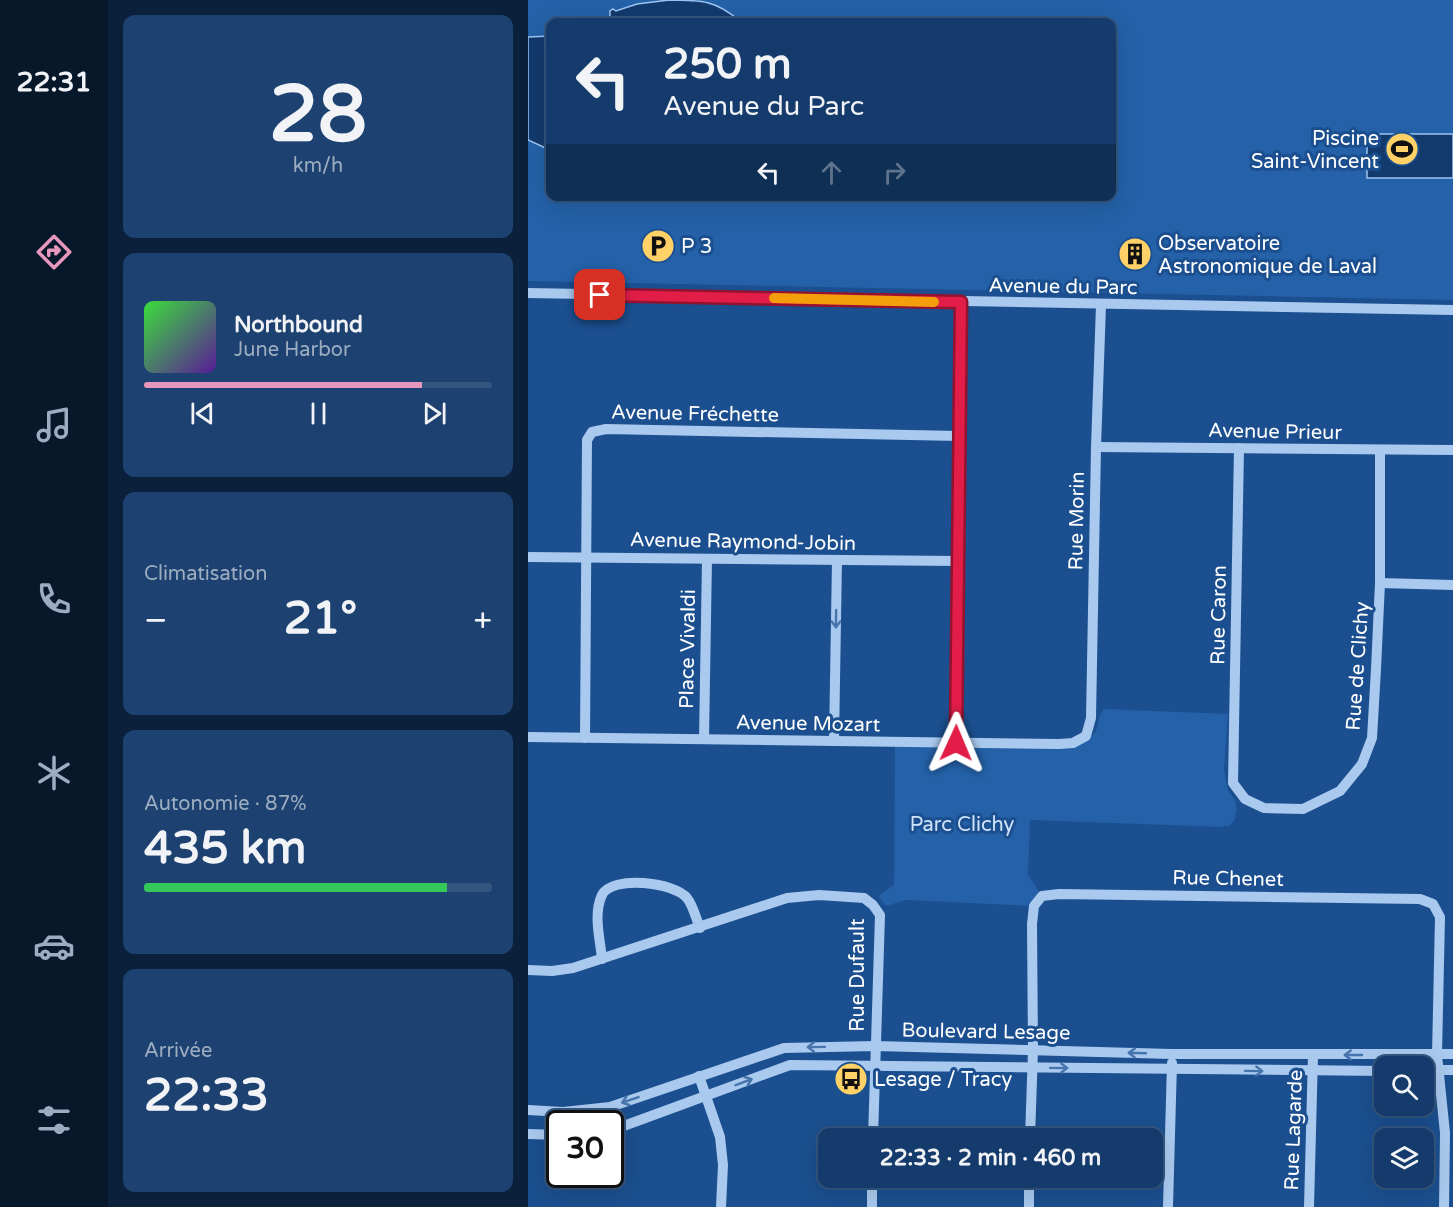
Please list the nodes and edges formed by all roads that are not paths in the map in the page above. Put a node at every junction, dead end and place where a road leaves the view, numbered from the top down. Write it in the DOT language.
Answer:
graph roads {
  1 [pos="528,293"];
  2 [pos="961,302"];
  3 [pos="1101,305"];
  4 [pos="1453,310"];
  5 [pos="960,436"];
  6 [pos="1096,447"];
  7 [pos="1239,448"];
  8 [pos="1380,450"];
  9 [pos="1453,450"];
  10 [pos="528,557"];
  11 [pos="585,558"];
  12 [pos="707,559"];
  13 [pos="837,560"];
  14 [pos="958,561"];
  15 [pos="1380,583"];
  16 [pos="1453,585"];
  17 [pos="1086,736"];
  18 [pos="528,737"];
  19 [pos="585,738"];
  20 [pos="704,739"];
  21 [pos="834,741"];
  22 [pos="956,743"];
  23 [pos="1233,783"];
  24 [pos="700,928"];
  25 [pos="602,959"];
  26 [pos="528,970"];
  27 [pos="875,1046"];
  28 [pos="1033,1050"];
  29 [pos="1172,1054"];
  30 [pos="1453,1054"];
  31 [pos="1313,1055"];
  32 [pos="1437,1055"];
  33 [pos="874,1066"];
  34 [pos="1032,1067"];
  35 [pos="1172,1070"];
  36 [pos="1434,1070"];
  37 [pos="1438,1070"];
  38 [pos="1453,1070"];
  39 [pos="1313,1071"];
  40 [pos="1374,1071"];
  41 [pos="699,1076"];
  42 [pos="707,1096"];
  43 [pos="528,1110"];
  44 [pos="624,1126"];
  45 [pos="873,1128"];
  46 [pos="1030,1128"];
  47 [pos="528,1134"];
  48 [pos="546,1135"];
  49 [pos="872,1188"];
  50 [pos="1029,1188"];
  51 [pos="721,1207"];
  52 [pos="872,1207"];
  53 [pos="1029,1207"];
  54 [pos="1168,1207"];
  55 [pos="1309,1207"];
  56 [pos="1444,1207"];
  1 -- 2 [label="street, Avenue du Parc"];
  2 -- 3 [label="street, Avenue du Parc"];
  2 -- 5 [label="street"];
  3 -- 4 [label="street, Avenue du Parc"];
  3 -- 6 [label="street, Rue Morin"];
  5 -- 11 [label="street, Avenue Fréchette"];
  5 -- 14 [label="street"];
  6 -- 7 [label="street, Avenue Prieur"];
  6 -- 17 [label="street, Rue Morin"];
  7 -- 8 [label="street, Avenue Prieur"];
  7 -- 23 [label="street, Rue Caron"];
  8 -- 9 [label="street, Avenue Prieur"];
  8 -- 15 [label="street, Rue de Clichy"];
  10 -- 11 [label="street, Avenue Raymond-Jobin"];
  11 -- 12 [label="street, Avenue Raymond-Jobin"];
  11 -- 19 [label="street, Avenue Fréchette"];
  12 -- 13 [label="street, Avenue Raymond-Jobin"];
  12 -- 20 [label="street, Place Vivaldi"];
  13 -- 14 [label="street, Avenue Raymond-Jobin"];
  13 -- 21 [label="street, one-way"];
  14 -- 22 [label="street"];
  15 -- 16 [label="street"];
  15 -- 23 [label="street, Rue de Clichy"];
  17 -- 22 [label="street, Avenue Mozart"];
  18 -- 19 [label="street, Avenue Mozart"];
  19 -- 20 [label="street, Avenue Mozart"];
  20 -- 21 [label="street, Avenue Mozart"];
  21 -- 22 [label="street, Avenue Mozart"];
  24 -- 25 [label="street, Rue Dufault"];
  24 -- 25 [label="street"];
  24 -- 27 [label="street, Rue Dufault"];
  25 -- 26 [label="street, Rue Dufault"];
  27 -- 28 [label="street, Boulevard Lesage"];
  27 -- 33 [label="street, Rue Dufault"];
  27 -- 41 [label="street, Boulevard Lesage, one-way"];
  29 -- 28 [label="street, Boulevard Lesage, one-way"];
  28 -- 32 [label="street, Rue Chenet"];
  28 -- 34 [label="street, Rue Chenet"];
  29 -- 31 [label="street, Boulevard Lesage"];
  29 -- 35 [label="street"];
  30 -- 32 [label="street, Boulevard Lesage"];
  32 -- 31 [label="street, Boulevard Lesage, one-way"];
  31 -- 39 [label="street, Rue Lagarde"];
  32 -- 37 [label="street, Rue Chenet"];
  33 -- 34 [label="street, Boulevard Lesage"];
  42 -- 33 [label="street, Boulevard Lesage, one-way"];
  33 -- 45 [label="street, Rue Dufault"];
  34 -- 35 [label="street, Boulevard Lesage, one-way"];
  34 -- 46 [label="street, Rue Chenet"];
  35 -- 39 [label="street, Boulevard Lesage, one-way"];
  35 -- 54 [label="street"];
  36 -- 37 [label="street"];
  37 -- 38 [label="street"];
  37 -- 56 [label="street, Rue Chenet"];
  39 -- 40 [label="street, Boulevard Lesage"];
  39 -- 55 [label="street, Rue Lagarde"];
  41 -- 42 [label="street"];
  41 -- 43 [label="street, Boulevard Lesage, one-way"];
  42 -- 44 [label="street, Boulevard Lesage"];
  42 -- 51 [label="street"];
  47 -- 48 [label="street"];
  49 -- 52 [label="street"];
  50 -- 53 [label="street"];
}
